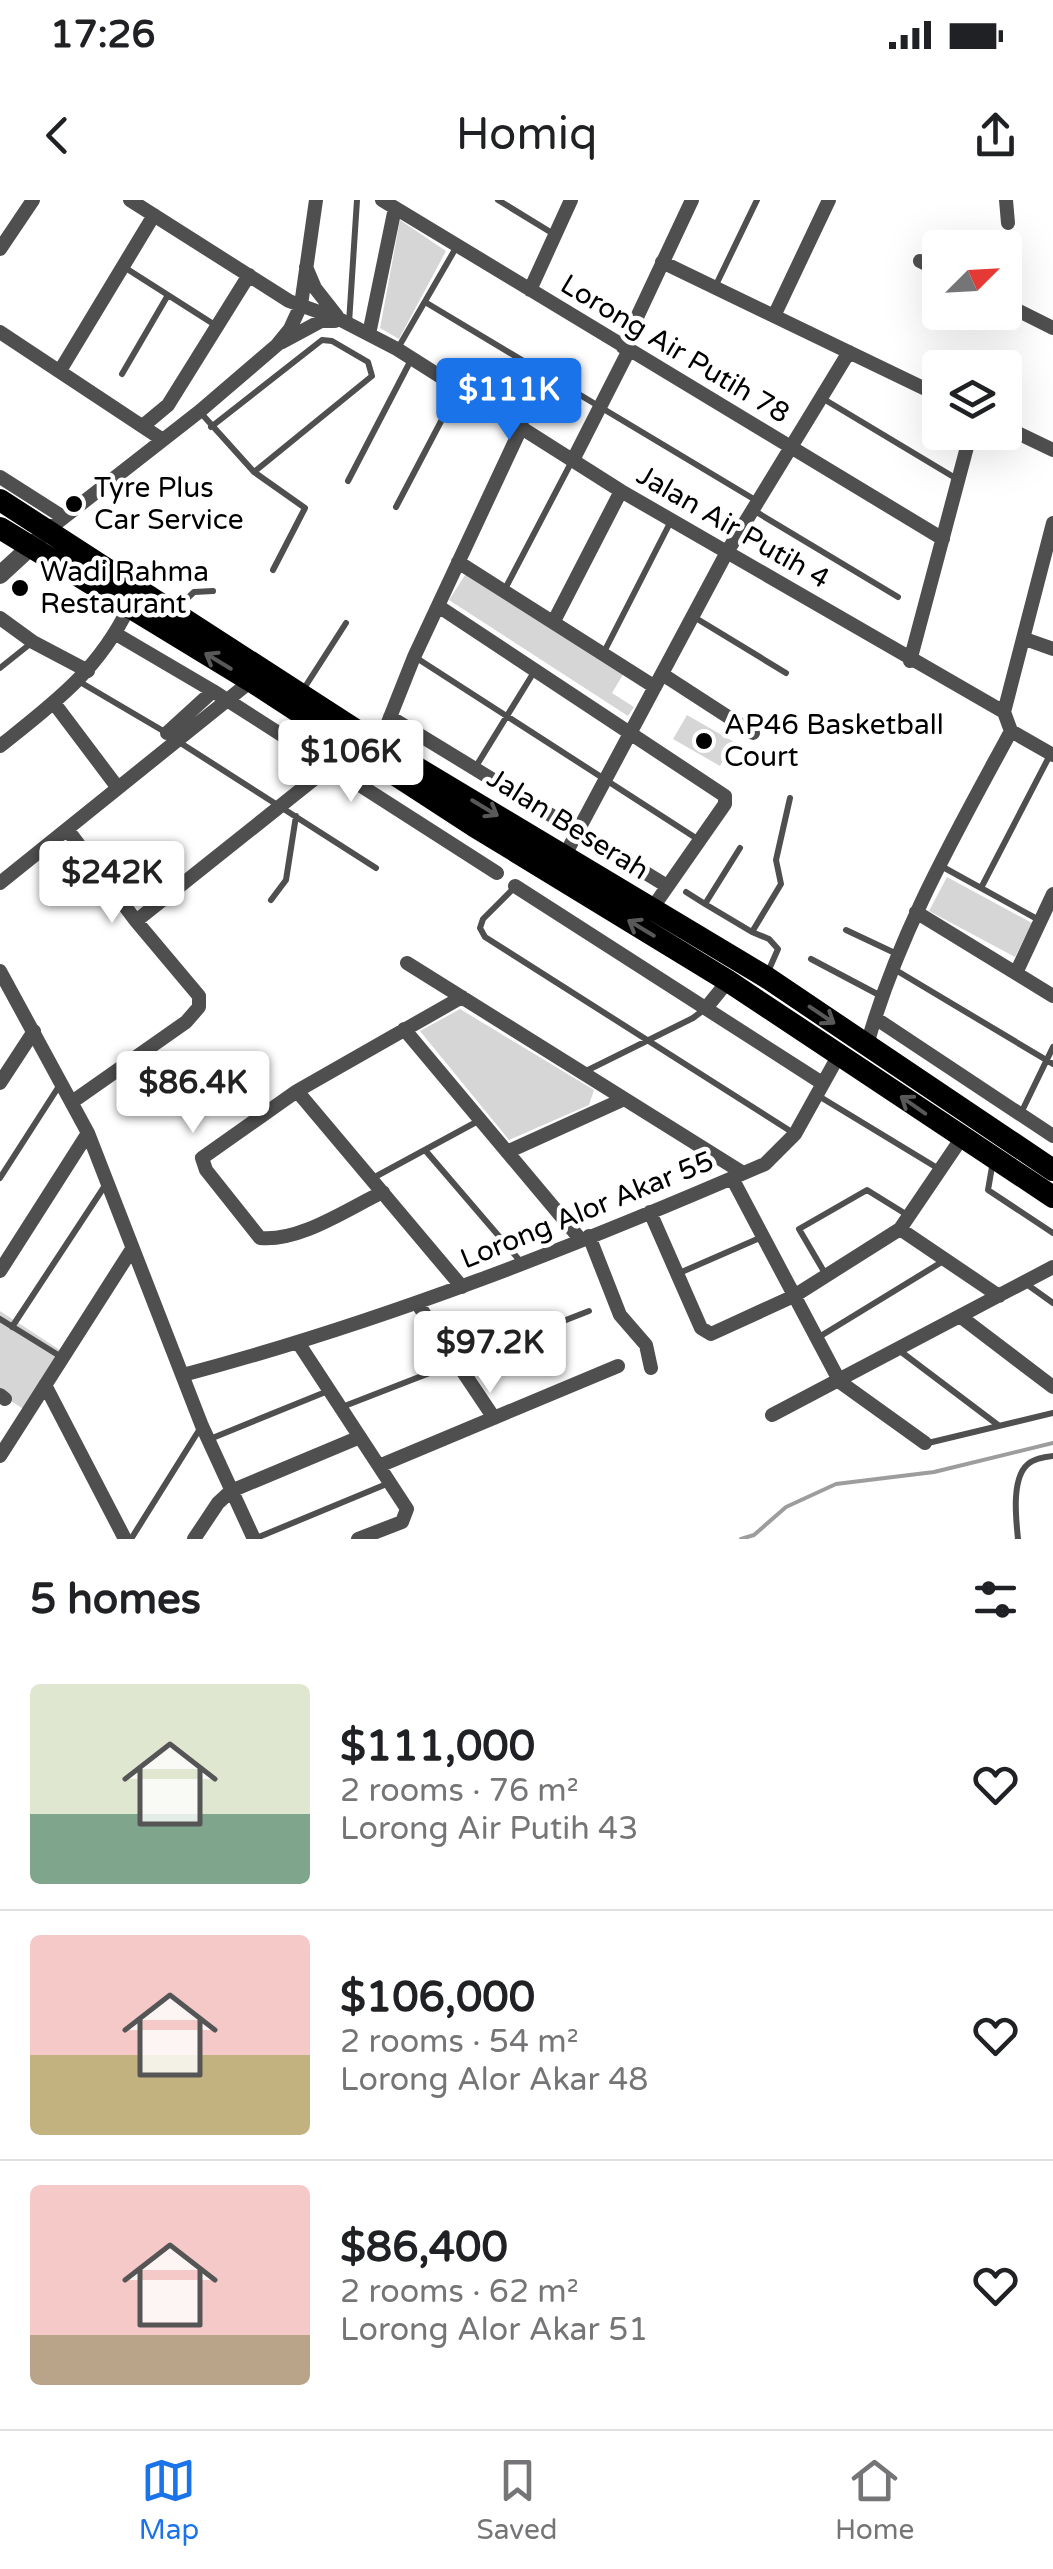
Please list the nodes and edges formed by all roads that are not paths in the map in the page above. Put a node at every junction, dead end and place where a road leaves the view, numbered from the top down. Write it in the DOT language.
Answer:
graph roads {
  1 [pos="33,200"];
  2 [pos="130,200"];
  3 [pos="316,200"];
  4 [pos="357,200"];
  5 [pos="498,200"];
  6 [pos="571,200"];
  7 [pos="692,200"];
  8 [pos="757,200"];
  9 [pos="829,200"];
  10 [pos="1006,200"];
  11 [pos="388,204"];
  12 [pos="154,215"];
  13 [pos="1008,224"];
  14 [pos="555,235"];
  15 [pos="458,246"];
  16 [pos="0,249"];
  17 [pos="662,262"];
  18 [pos="305,264"];
  19 [pos="122,266"];
  20 [pos="249,276"];
  21 [pos="714,287"];
  22 [pos="530,290"];
  23 [pos="168,295"];
  24 [pos="425,302"];
  25 [pos="301,305"];
  26 [pos="1022,312"];
  27 [pos="774,316"];
  28 [pos="345,322"];
  29 [pos="216,326"];
  30 [pos="1053,328"];
  31 [pos="0,332"];
  32 [pos="370,334"];
  33 [pos="277,345"];
  34 [pos="626,348"];
  35 [pos="398,349"];
  36 [pos="849,352"];
  37 [pos="412,358"];
  38 [pos="60,369"];
  39 [pos="122,374"];
  40 [pos="459,387"];
  41 [pos="922,387"];
  42 [pos="821,398"];
  43 [pos="600,405"];
  44 [pos="200,412"];
  45 [pos="144,425"];
  46 [pos="522,426"];
  47 [pos="211,427"];
  48 [pos="1022,435"];
  49 [pos="163,440"];
  50 [pos="790,448"];
  51 [pos="966,450"];
  52 [pos="1053,450"];
  53 [pos="572,460"];
  54 [pos="254,472"];
  55 [pos="0,477"];
  56 [pos="958,480"];
  57 [pos="348,481"];
  58 [pos="620,490"];
  59 [pos="0,500"];
  60 [pos="756,506"];
  61 [pos="396,508"];
  62 [pos="672,520"];
  63 [pos="56,523"];
  64 [pos="1053,523"];
  65 [pos="0,528"];
  66 [pos="942,539"];
  67 [pos="30,547"];
  68 [pos="727,552"];
  69 [pos="458,562"];
  70 [pos="273,570"];
  71 [pos="0,575"];
  72 [pos="505,589"];
  73 [pos="213,591"];
  74 [pos="898,597"];
  75 [pos="438,606"];
  76 [pos="130,607"];
  77 [pos="175,611"];
  78 [pos="693,616"];
  79 [pos="0,618"];
  80 [pos="554,620"];
  81 [pos="346,624"];
  82 [pos="116,634"];
  83 [pos="1025,639"];
  84 [pos="33,642"];
  85 [pos="1053,649"];
  86 [pos="603,653"];
  87 [pos="414,656"];
  88 [pos="910,661"];
  89 [pos="0,668"];
  90 [pos="534,671"];
  91 [pos="786,672"];
  92 [pos="84,677"];
  93 [pos="659,681"];
  94 [pos="252,682"];
  95 [pos="213,690"];
  96 [pos="302,693"];
  97 [pos="228,700"];
  98 [pos="54,703"];
  99 [pos="1004,712"];
  100 [pos="508,716"];
  101 [pos="390,717"];
  102 [pos="1010,731"];
  103 [pos="754,733"];
  104 [pos="629,735"];
  105 [pos="173,737"];
  106 [pos="379,745"];
  107 [pos="0,746"];
  108 [pos="353,748"];
  109 [pos="1052,754"];
  110 [pos="331,766"];
  111 [pos="475,769"];
  112 [pos="608,778"];
  113 [pos="118,788"];
  114 [pos="790,798"];
  115 [pos="280,805"];
  116 [pos="296,816"];
  117 [pos="474,826"];
  118 [pos="67,829"];
  119 [pos="576,833"];
  120 [pos="699,840"];
  121 [pos="454,846"];
  122 [pos="740,848"];
  123 [pos="565,856"];
  124 [pos="939,865"];
  125 [pos="376,868"];
  126 [pos="497,873"];
  127 [pos="0,882"];
  128 [pos="516,886"];
  129 [pos="667,886"];
  130 [pos="981,888"];
  131 [pos="686,892"];
  132 [pos="1053,894"];
  133 [pos="272,900"];
  134 [pos="704,904"];
  135 [pos="650,910"];
  136 [pos="916,912"];
  137 [pos="136,920"];
  138 [pos="1040,920"];
  139 [pos="846,930"];
  140 [pos="752,932"];
  141 [pos="811,960"];
  142 [pos="895,962"];
  143 [pos="407,963"];
  144 [pos="1016,973"];
  145 [pos="1,976"];
  146 [pos="766,977"];
  147 [pos="728,980"];
  148 [pos="883,996"];
  149 [pos="1053,996"];
  150 [pos="462,997"];
  151 [pos="706,1008"];
  152 [pos="875,1018"];
  153 [pos="404,1029"];
  154 [pos="34,1031"];
  155 [pos="648,1040"];
  156 [pos="867,1045"];
  157 [pos="1053,1047"];
  158 [pos="840,1053"];
  159 [pos="1050,1062"];
  160 [pos="582,1073"];
  161 [pos="62,1082"];
  162 [pos="0,1083"];
  163 [pos="819,1089"];
  164 [pos="297,1091"];
  165 [pos="624,1099"];
  166 [pos="72,1102"];
  167 [pos="1020,1114"];
  168 [pos="480,1120"];
  169 [pos="88,1133"];
  170 [pos="795,1134"];
  171 [pos="1053,1136"];
  172 [pos="961,1139"];
  173 [pos="425,1150"];
  174 [pos="507,1152"];
  175 [pos="994,1160"];
  176 [pos="941,1170"];
  177 [pos="1053,1170"];
  178 [pos="738,1176"];
  179 [pos="0,1178"];
  180 [pos="372,1178"];
  181 [pos="107,1183"];
  182 [pos="383,1192"];
  183 [pos="1053,1197"];
  184 [pos="650,1212"];
  185 [pos="904,1223"];
  186 [pos="1053,1233"];
  187 [pos="763,1236"];
  188 [pos="585,1238"];
  189 [pos="132,1249"];
  190 [pos="946,1260"];
  191 [pos="522,1263"];
  192 [pos="1,1266"];
  193 [pos="1053,1267"];
  194 [pos="676,1274"];
  195 [pos="827,1276"];
  196 [pos="1024,1283"];
  197 [pos="462,1288"];
  198 [pos="794,1296"];
  199 [pos="999,1296"];
  200 [pos="417,1303"];
  201 [pos="1053,1303"];
  202 [pos="589,1311"];
  203 [pos="961,1317"];
  204 [pos="0,1319"];
  205 [pos="12,1327"];
  206 [pos="816,1338"];
  207 [pos="299,1344"];
  208 [pos="899,1350"];
  209 [pos="63,1358"];
  210 [pos="456,1363"];
  211 [pos="618,1366"];
  212 [pos="651,1368"];
  213 [pos="182,1375"];
  214 [pos="840,1382"];
  215 [pos="45,1385"];
  216 [pos="1053,1386"];
  217 [pos="330,1391"];
  218 [pos="340,1408"];
  219 [pos="1053,1413"];
  220 [pos="772,1415"];
  221 [pos="494,1418"];
  222 [pos="999,1426"];
  223 [pos="205,1433"];
  224 [pos="360,1437"];
  225 [pos="925,1443"];
  226 [pos="0,1456"];
  227 [pos="1053,1456"];
  228 [pos="379,1466"];
  229 [pos="390,1483"];
  230 [pos="231,1492"];
  231 [pos="128,1539"];
  232 [pos="194,1539"];
  233 [pos="254,1539"];
  234 [pos="358,1539"];
  235 [pos="1018,1539"];
  1 -- 16 [label="street"];
  2 -- 12 [label="street, Jalan Air Putih 4"];
  3 -- 18 [label="street"];
  4 -- 28 [label="lane"];
  5 -- 14 [label="lane"];
  6 -- 14 [label="street"];
  7 -- 17 [label="street"];
  8 -- 21 [label="lane"];
  9 -- 27 [label="street"];
  10 -- 13 [label="street"];
  11 -- 15 [label="street, Lorong Air Putih 78"];
  11 -- 32 [label="street"];
  12 -- 19 [label="street"];
  12 -- 20 [label="street, Jalan Air Putih 4"];
  14 -- 22 [label="street"];
  15 -- 22 [label="street, Lorong Air Putih 78"];
  15 -- 24 [label="lane"];
  17 -- 21 [label="street"];
  17 -- 34 [label="street"];
  18 -- 25 [label="street"];
  18 -- 28 [label="street"];
  19 -- 23 [label="lane"];
  19 -- 38 [label="street"];
  20 -- 25 [label="street, Jalan Air Putih 4"];
  20 -- 29 [label="street"];
  21 -- 27 [label="street"];
  22 -- 34 [label="street, Lorong Air Putih 78"];
  23 -- 29 [label="lane"];
  23 -- 39 [label="lane"];
  24 -- 35 [label="lane"];
  24 -- 43 [label="lane"];
  25 -- 28 [label="street, Jalan Air Putih 4"];
  25 -- 33 [label="street"];
  26 -- 30 [label="street"];
  27 -- 36 [label="street"];
  28 -- 32 [label="street, Jalan Air Putih 4"];
  28 -- 33 [label="street"];
  29 -- 45 [label="street"];
  31 -- 38 [label="street"];
  32 -- 35 [label="street, Jalan Air Putih 4"];
  33 -- 44 [label="street"];
  34 -- 43 [label="street"];
  34 -- 50 [label="street, Lorong Air Putih 78"];
  35 -- 37 [label="street, Jalan Air Putih 4"];
  36 -- 41 [label="street"];
  36 -- 42 [label="street"];
  37 -- 40 [label="street, Jalan Air Putih 4"];
  37 -- 57 [label="lane"];
  38 -- 45 [label="street"];
  40 -- 46 [label="street, Jalan Air Putih 4"];
  40 -- 61 [label="lane"];
  42 -- 50 [label="street"];
  42 -- 56 [label="lane"];
  43 -- 53 [label="street"];
  43 -- 60 [label="lane"];
  44 -- 47 [label="lane"];
  44 -- 49 [label="street"];
  45 -- 49 [label="street"];
  46 -- 53 [label="street, Jalan Air Putih 4"];
  46 -- 69 [label="street"];
  47 -- 54 [label="lane"];
  47 -- 54 [label="lane"];
  48 -- 52 [label="street"];
  49 -- 63 [label="street"];
  50 -- 60 [label="street"];
  50 -- 66 [label="street, Lorong Air Putih 78"];
  51 -- 56 [label="street"];
  53 -- 58 [label="street, Jalan Air Putih 4"];
  53 -- 72 [label="lane"];
  54 -- 70 [label="lane"];
  55 -- 63 [label="street"];
  56 -- 66 [label="street"];
  58 -- 62 [label="street, Jalan Air Putih 4"];
  58 -- 80 [label="street"];
  59 -- 63 [label="highway, Jalan Beserah"];
  60 -- 68 [label="street"];
  60 -- 74 [label="lane"];
  62 -- 68 [label="street, Jalan Air Putih 4"];
  62 -- 86 [label="lane"];
  63 -- 67 [label="street"];
  63 -- 77 [label="highway, Jalan Beserah"];
  64 -- 83 [label="street"];
  65 -- 67 [label="highway, Jalan Beserah"];
  66 -- 88 [label="street"];
  67 -- 71 [label="street"];
  67 -- 76 [label="highway, Jalan Beserah"];
  68 -- 78 [label="street"];
  68 -- 88 [label="street, Jalan Air Putih 4"];
  69 -- 72 [label="street"];
  69 -- 75 [label="street"];
  72 -- 80 [label="street"];
  73 -- 77 [label="lane"];
  75 -- 87 [label="street"];
  75 -- 90 [label="street"];
  76 -- 82 [label="street"];
  94 -- 76 [label="highway, Jalan Beserah, one-way"];
  77 -- 96 [label="highway, Jalan Beserah"];
  78 -- 91 [label="lane"];
  78 -- 93 [label="street"];
  79 -- 84 [label="street"];
  80 -- 86 [label="street"];
  81 -- 96 [label="lane"];
  82 -- 92 [label="street"];
  82 -- 95 [label="street"];
  83 -- 85 [label="street"];
  83 -- 99 [label="street"];
  84 -- 89 [label="lane"];
  84 -- 92 [label="street"];
  86 -- 93 [label="street"];
  87 -- 100 [label="lane"];
  87 -- 101 [label="street"];
  88 -- 99 [label="street, Jalan Air Putih 4"];
  90 -- 100 [label="lane"];
  90 -- 104 [label="street"];
  92 -- 98 [label="street"];
  92 -- 105 [label="lane"];
  93 -- 103 [label="street"];
  93 -- 104 [label="street"];
  94 -- 97 [label="street"];
  94 -- 108 [label="highway, Jalan Beserah"];
  95 -- 97 [label="street"];
  95 -- 105 [label="street"];
  96 -- 106 [label="highway, Jalan Beserah"];
  97 -- 105 [label="street"];
  97 -- 110 [label="street"];
  98 -- 107 [label="street"];
  98 -- 113 [label="street"];
  99 -- 102 [label="street"];
  100 -- 111 [label="lane"];
  100 -- 112 [label="lane"];
  101 -- 106 [label="street"];
  101 -- 111 [label="street"];
  102 -- 109 [label="street"];
  102 -- 124 [label="street"];
  104 -- 112 [label="street"];
  104 -- 120 [label="street"];
  105 -- 113 [label="street"];
  105 -- 115 [label="lane"];
  106 -- 123 [label="highway, Jalan Beserah, one-way"];
  108 -- 110 [label="street"];
  108 -- 117 [label="highway, Jalan Beserah"];
  109 -- 130 [label="lane"];
  110 -- 115 [label="street"];
  110 -- 121 [label="street"];
  111 -- 119 [label="street"];
  112 -- 119 [label="street"];
  112 -- 120 [label="lane"];
  113 -- 118 [label="street"];
  114 -- 140 [label="lane"];
  115 -- 116 [label="lane"];
  115 -- 137 [label="street"];
  116 -- 125 [label="lane"];
  116 -- 133 [label="lane"];
  117 -- 121 [label="street"];
  147 -- 117 [label="highway, Jalan Beserah, one-way"];
  118 -- 127 [label="street"];
  118 -- 137 [label="street"];
  119 -- 123 [label="street"];
  119 -- 129 [label="street"];
  120 -- 129 [label="street"];
  121 -- 126 [label="street"];
  122 -- 134 [label="lane"];
  123 -- 135 [label="highway, Jalan Beserah"];
  124 -- 130 [label="lane"];
  124 -- 136 [label="street"];
  128 -- 151 [label="street"];
  128 -- 155 [label="lane"];
  129 -- 135 [label="street"];
  130 -- 138 [label="lane"];
  131 -- 134 [label="lane"];
  132 -- 138 [label="street"];
  134 -- 140 [label="lane"];
  135 -- 146 [label="highway, Jalan Beserah"];
  136 -- 142 [label="street"];
  136 -- 144 [label="street"];
  137 -- 166 [label="street"];
  138 -- 144 [label="street"];
  139 -- 142 [label="lane"];
  140 -- 146 [label="lane"];
  141 -- 148 [label="lane"];
  142 -- 148 [label="street"];
  142 -- 159 [label="lane"];
  143 -- 150 [label="street"];
  144 -- 149 [label="street"];
  145 -- 154 [label="street"];
  146 -- 156 [label="highway, Jalan Beserah, one-way"];
  147 -- 151 [label="street"];
  147 -- 158 [label="highway, Jalan Beserah"];
  148 -- 152 [label="street"];
  150 -- 153 [label="street"];
  150 -- 160 [label="street"];
  151 -- 155 [label="lane"];
  151 -- 163 [label="street"];
  152 -- 156 [label="street"];
  152 -- 167 [label="street"];
  153 -- 164 [label="street"];
  153 -- 168 [label="street"];
  154 -- 161 [label="street"];
  154 -- 162 [label="street"];
  155 -- 160 [label="lane"];
  155 -- 170 [label="lane"];
  156 -- 177 [label="highway, Jalan Beserah"];
  157 -- 159 [label="lane"];
  158 -- 163 [label="street, Lorong Alor Akar 55"];
  172 -- 158 [label="highway, Jalan Beserah, one-way"];
  159 -- 167 [label="lane"];
  160 -- 165 [label="street"];
  161 -- 166 [label="street"];
  161 -- 179 [label="lane"];
  163 -- 170 [label="street, Lorong Alor Akar 55"];
  163 -- 176 [label="lane"];
  164 -- 180 [label="street"];
  164 -- 182 [label="street"];
  165 -- 174 [label="street"];
  165 -- 178 [label="street"];
  166 -- 169 [label="street"];
  167 -- 171 [label="street"];
  168 -- 173 [label="lane"];
  168 -- 174 [label="street"];
  169 -- 181 [label="street"];
  169 -- 192 [label="street"];
  170 -- 178 [label="street, Lorong Alor Akar 55"];
  172 -- 175 [label="highway, Jalan Beserah"];
  172 -- 176 [label="street"];
  173 -- 180 [label="lane"];
  173 -- 191 [label="lane"];
  174 -- 188 [label="street"];
  175 -- 183 [label="highway, Jalan Beserah"];
  175 -- 186 [label="lane"];
  176 -- 185 [label="street"];
  178 -- 184 [label="street, Lorong Alor Akar 55"];
  178 -- 187 [label="street"];
  180 -- 182 [label="street"];
  181 -- 189 [label="street"];
  181 -- 205 [label="lane"];
  182 -- 197 [label="street"];
  184 -- 188 [label="street, Lorong Alor Akar 55"];
  184 -- 194 [label="street"];
  185 -- 190 [label="street"];
  185 -- 195 [label="street"];
  185 -- 195 [label="lane"];
  187 -- 194 [label="lane"];
  187 -- 198 [label="street"];
  188 -- 191 [label="street, Lorong Alor Akar 55"];
  188 -- 212 [label="street"];
  189 -- 209 [label="street"];
  189 -- 213 [label="street"];
  190 -- 199 [label="street"];
  190 -- 206 [label="lane"];
  191 -- 197 [label="street, Lorong Alor Akar 55"];
  193 -- 196 [label="street"];
  194 -- 198 [label="street"];
  195 -- 198 [label="street"];
  196 -- 199 [label="street"];
  196 -- 201 [label="lane"];
  197 -- 200 [label="street, Lorong Alor Akar 55"];
  198 -- 206 [label="street"];
  199 -- 203 [label="street"];
  200 -- 207 [label="street, Lorong Alor Akar 55"];
  200 -- 210 [label="street"];
  202 -- 210 [label="lane"];
  203 -- 208 [label="street"];
  203 -- 216 [label="street"];
  204 -- 205 [label="lane"];
  205 -- 209 [label="lane"];
  206 -- 214 [label="street"];
  207 -- 213 [label="street, Lorong Alor Akar 55"];
  207 -- 217 [label="street"];
  208 -- 214 [label="street"];
  208 -- 222 [label="lane"];
  209 -- 215 [label="street"];
  210 -- 218 [label="lane"];
  210 -- 221 [label="street"];
  211 -- 221 [label="street"];
  213 -- 223 [label="street"];
  214 -- 220 [label="street"];
  214 -- 225 [label="street"];
  215 -- 226 [label="street"];
  215 -- 231 [label="street"];
  217 -- 218 [label="street"];
  217 -- 223 [label="lane"];
  218 -- 224 [label="street"];
  219 -- 222 [label="lane"];
  221 -- 228 [label="street"];
  222 -- 225 [label="lane"];
  223 -- 230 [label="street"];
  223 -- 231 [label="lane"];
  224 -- 228 [label="street"];
  224 -- 230 [label="street"];
  227 -- 235 [label="lane"];
  228 -- 229 [label="street"];
  229 -- 233 [label="lane"];
  229 -- 234 [label="street"];
  230 -- 232 [label="street"];
  230 -- 233 [label="street"];
}
